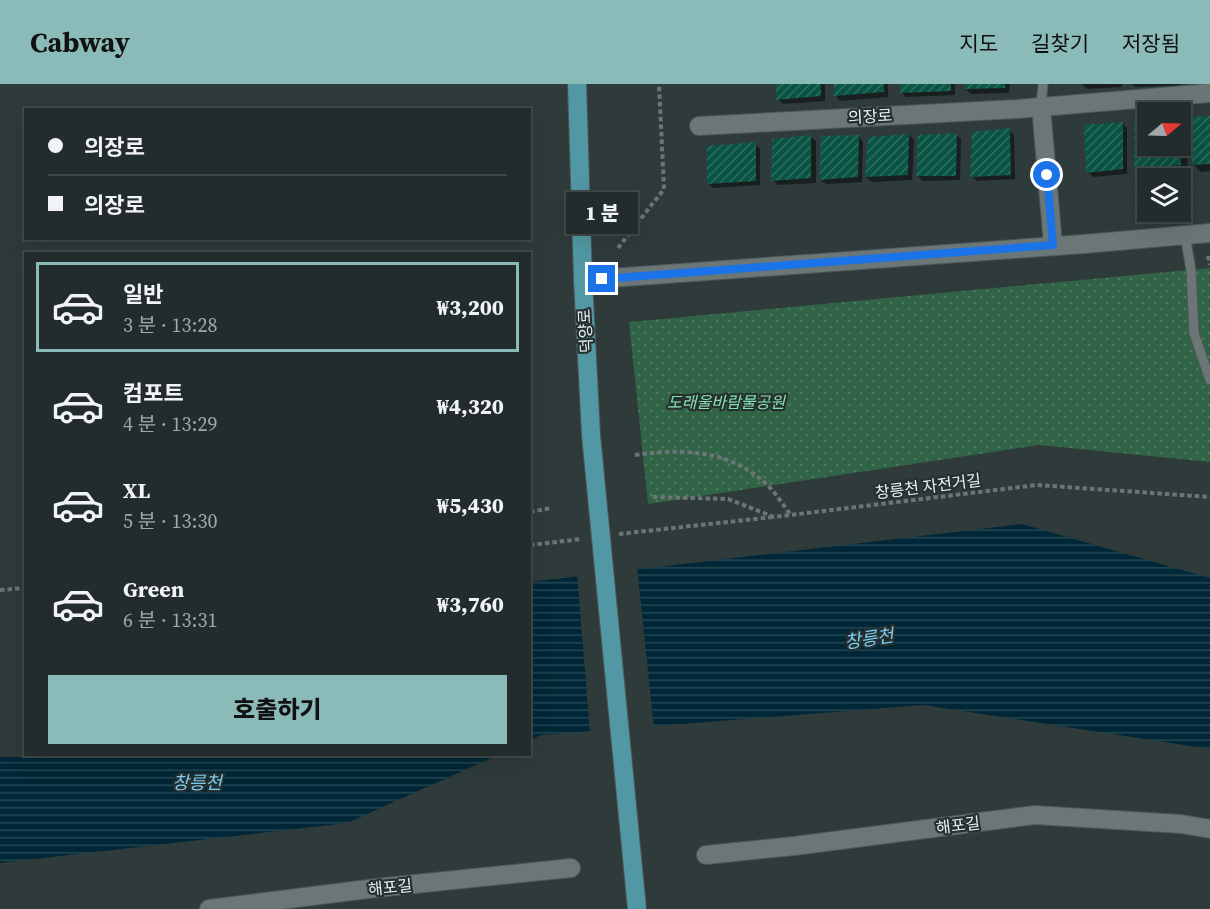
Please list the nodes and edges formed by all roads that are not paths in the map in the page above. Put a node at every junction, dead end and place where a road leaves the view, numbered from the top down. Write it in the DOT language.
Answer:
graph roads {
  1 [pos="577,84"];
  2 [pos="1043,84"];
  3 [pos="1210,93"];
  4 [pos="1041,106"];
  5 [pos="699,126"];
  6 [pos="1210,233"];
  7 [pos="1185,235"];
  8 [pos="1053,245"];
  9 [pos="583,280"];
  10 [pos="1210,380"];
  11 [pos="1210,829"];
  12 [pos="706,855"];
  13 [pos="571,868"];
  14 [pos="209,909"];
  15 [pos="637,909"];
  1 -- 9 [label="main road, 덕양로"];
  2 -- 4 [label="lane"];
  3 -- 4 [label="street, 의장로"];
  4 -- 5 [label="street, 의장로"];
  4 -- 8 [label="street"];
  6 -- 7 [label="street"];
  7 -- 8 [label="street"];
  7 -- 10 [label="lane"];
  8 -- 9 [label="street"];
  9 -- 15 [label="main road, 덕양로, bridge"];
  11 -- 12 [label="street, 해포길"];
  13 -- 14 [label="street, 해포길"];
}
